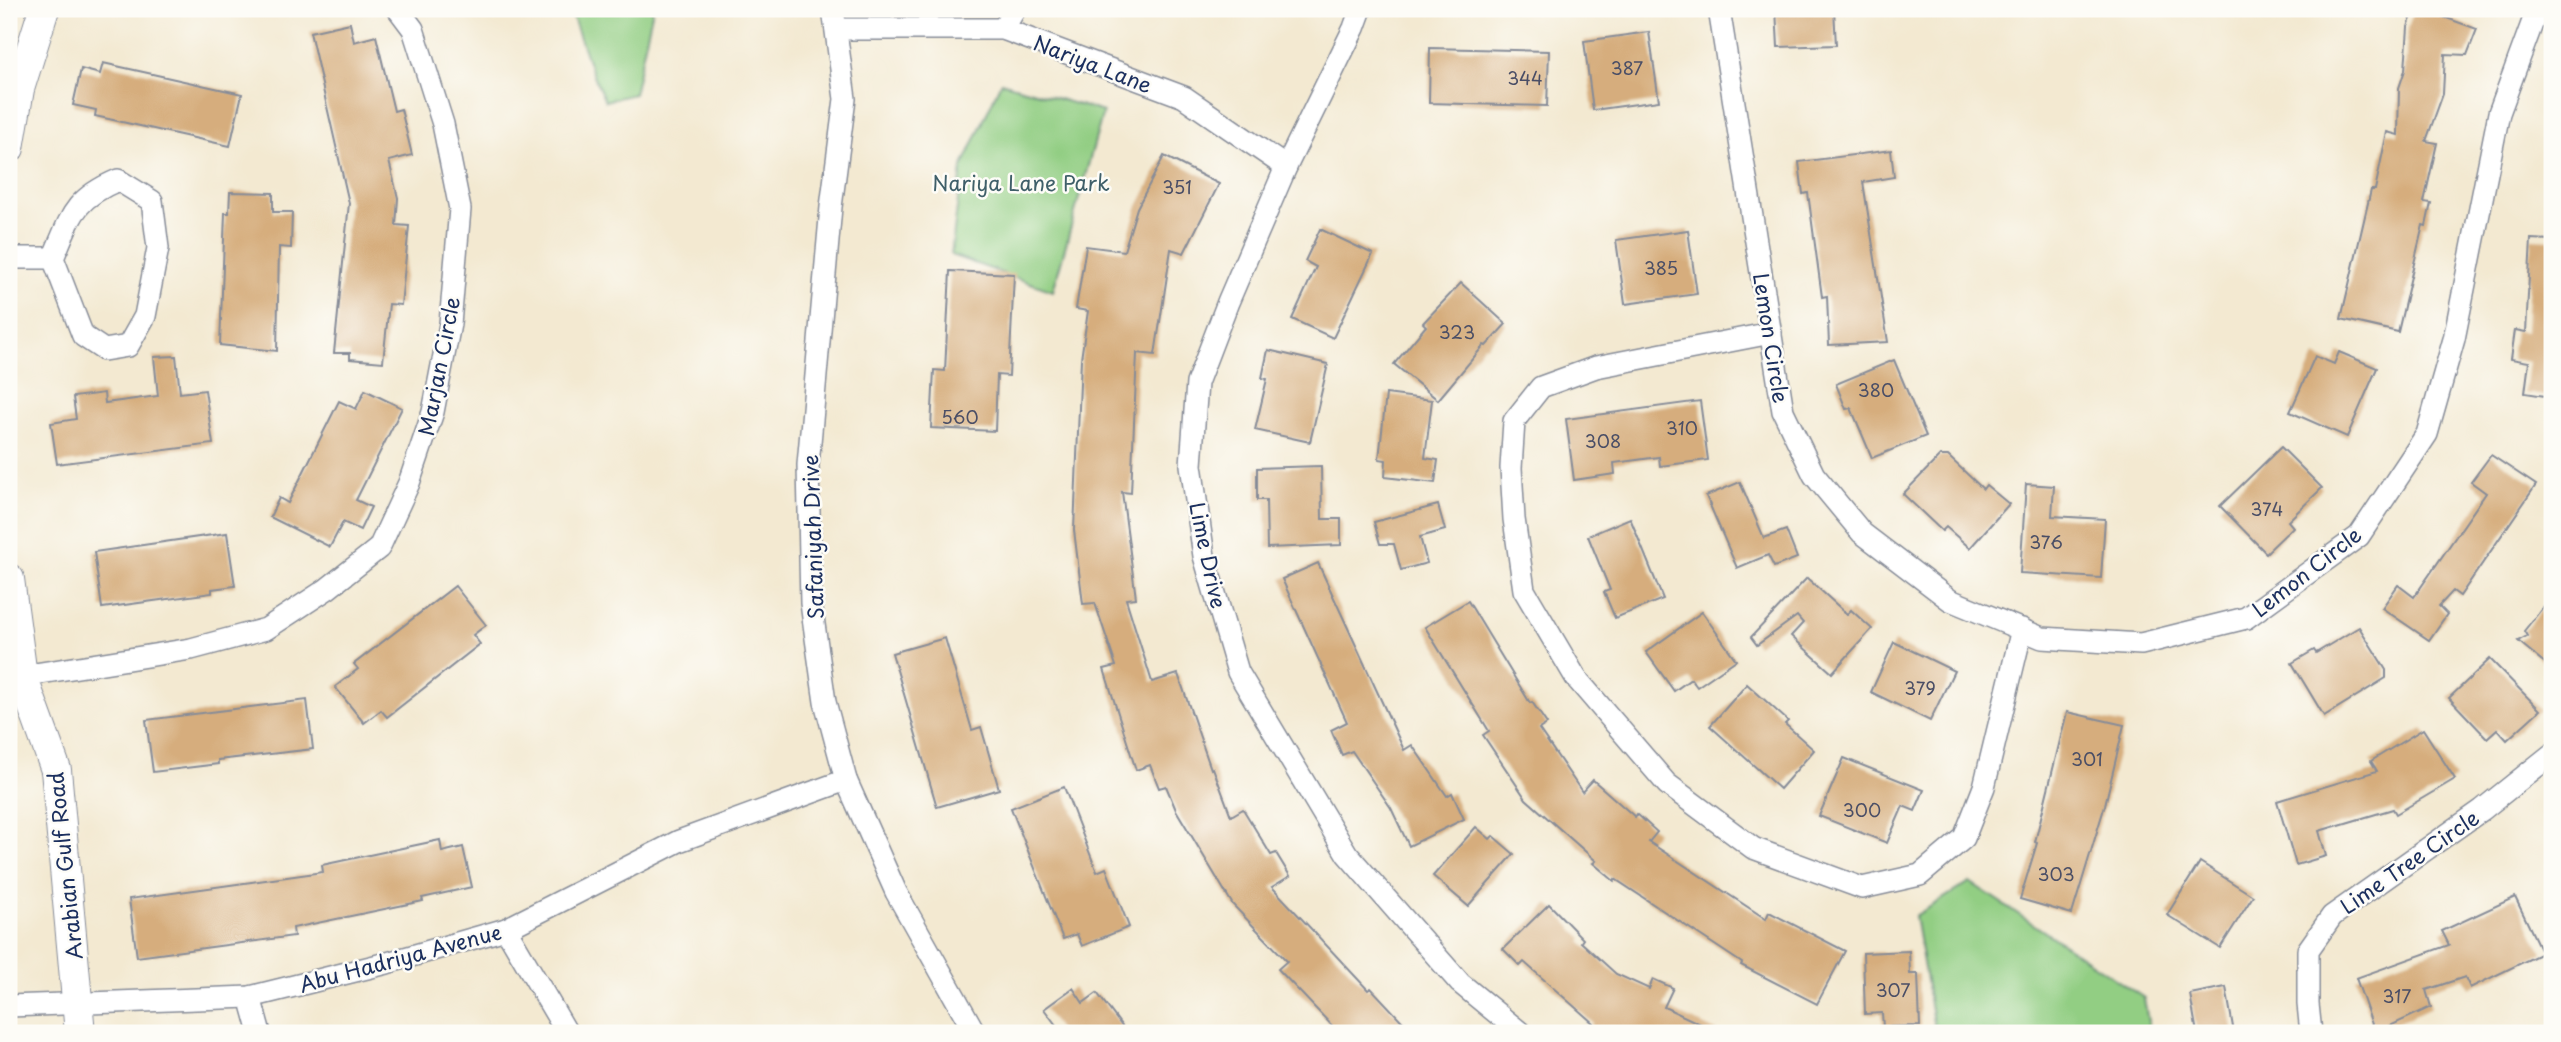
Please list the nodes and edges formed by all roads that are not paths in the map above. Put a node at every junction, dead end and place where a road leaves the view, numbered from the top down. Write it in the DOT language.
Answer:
graph roads {
  1 [pos="44,9"];
  2 [pos="397,9"];
  3 [pos="1015,9"];
  4 [pos="1361,9"];
  5 [pos="1719,9"];
  6 [pos="2541,9"];
  7 [pos="835,19"];
  8 [pos="1003,29"];
  9 [pos="14,88"];
  10 [pos="9,148"];
  11 [pos="1286,167"];
  12 [pos="9,258"];
  13 [pos="53,258"];
  14 [pos="1771,333"];
  15 [pos="9,579"];
  16 [pos="2022,629"];
  17 [pos="2042,638"];
  18 [pos="2017,653"];
  19 [pos="22,676"];
  20 [pos="2552,754"];
  21 [pos="846,780"];
  22 [pos="506,929"];
  23 [pos="250,997"];
  24 [pos="77,1003"];
  25 [pos="9,1006"];
  26 [pos="970,1032"];
  27 [pos="80,1033"];
  28 [pos="260,1033"];
  29 [pos="567,1033"];
  30 [pos="1521,1033"];
  31 [pos="2311,1033"];
  1 -- 9 [label="main road"];
  2 -- 19 [label="street, Marjan Circle"];
  3 -- 8 [label="street"];
  4 -- 11 [label="street, Lime Drive"];
  5 -- 14 [label="street, Lemon Circle"];
  6 -- 17 [label="street, Lemon Circle"];
  7 -- 8 [label="street, Nariya Lane"];
  7 -- 21 [label="street, Safaniyah Drive"];
  8 -- 11 [label="street, Nariya Lane"];
  9 -- 10 [label="main road"];
  11 -- 30 [label="street, Lime Drive"];
  12 -- 13 [label="street"];
  13 -- 13 [label="street"];
  14 -- 16 [label="street, Lemon Circle"];
  14 -- 18 [label="street"];
  15 -- 19 [label="main road, Arabian Gulf Road"];
  16 -- 17 [label="street, Lemon Circle"];
  16 -- 18 [label="street"];
  17 -- 18 [label="street"];
  19 -- 24 [label="main road, Arabian Gulf Road"];
  20 -- 31 [label="street, Lime Tree Circle"];
  21 -- 22 [label="street, Abu Hadriya Avenue"];
  21 -- 26 [label="street, Safaniyah Drive"];
  22 -- 23 [label="street, Abu Hadriya Avenue"];
  22 -- 29 [label="street"];
  23 -- 24 [label="street, Abu Hadriya Avenue"];
  23 -- 28 [label="street"];
  24 -- 25 [label="street, Abu Hadriya Avenue"];
  24 -- 27 [label="main road, Arabian Gulf Road"];
}
